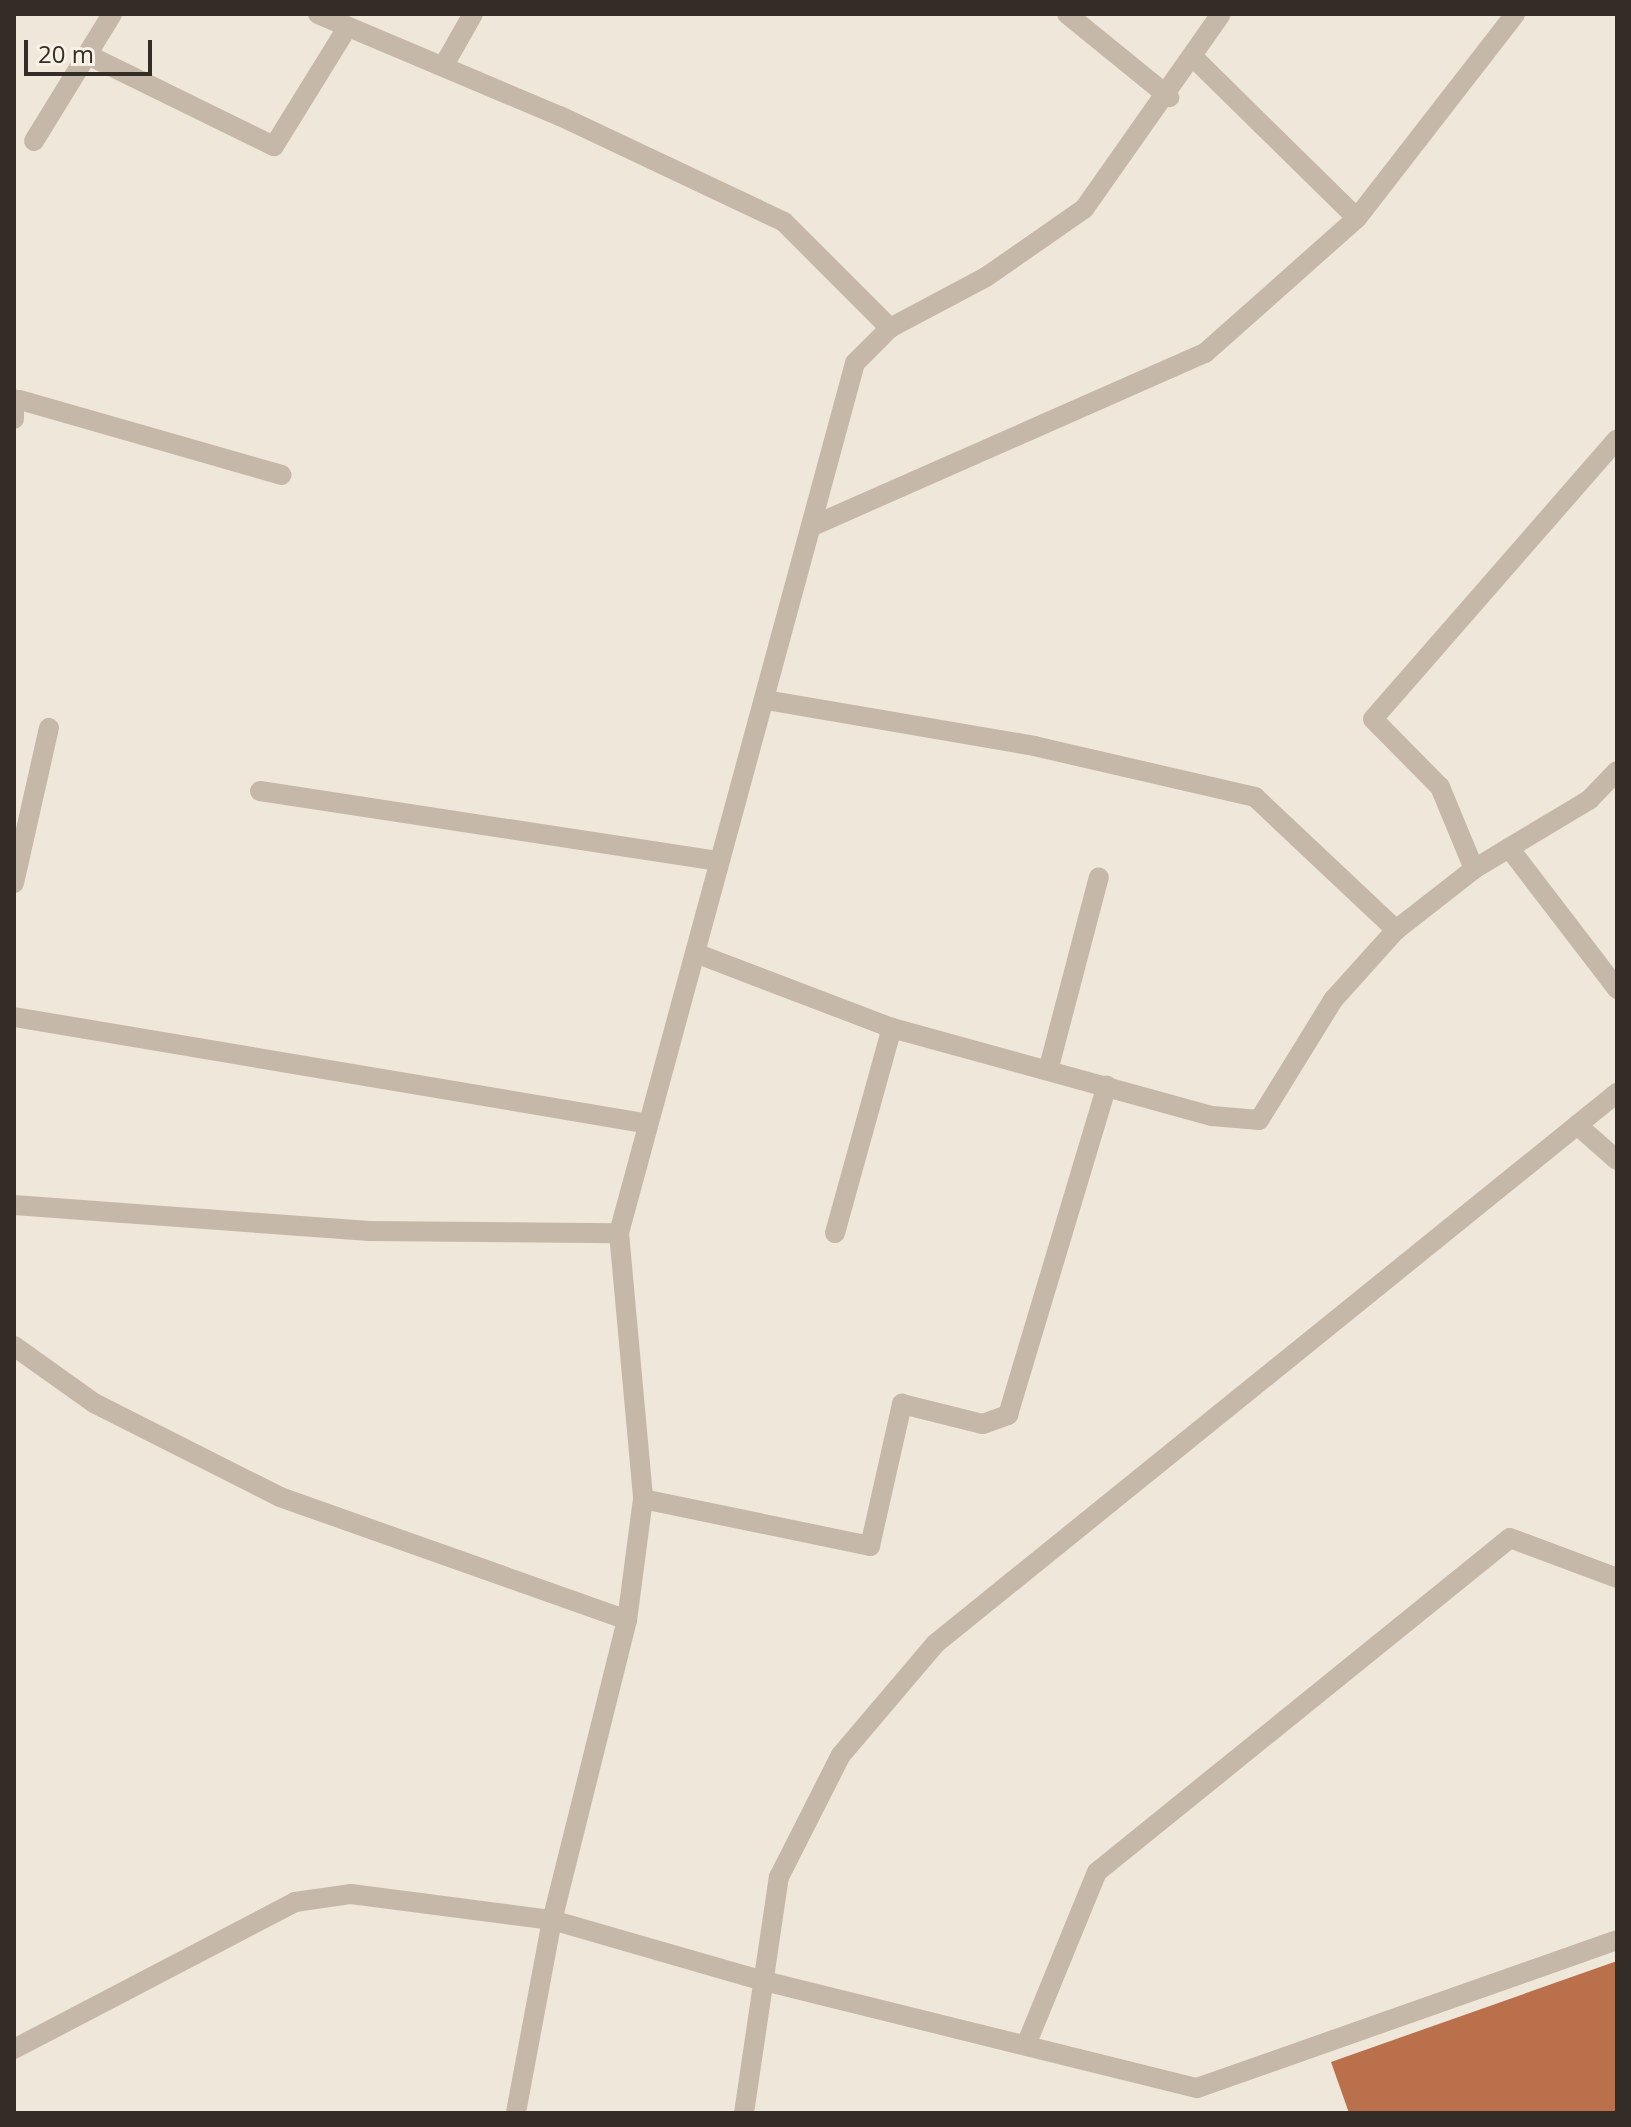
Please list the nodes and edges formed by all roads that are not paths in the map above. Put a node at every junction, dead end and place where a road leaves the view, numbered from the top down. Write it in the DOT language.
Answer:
graph roads {
  1 [pos="112,14"];
  2 [pos="318,14"];
  3 [pos="473,14"];
  4 [pos="1067,14"];
  5 [pos="1221,14"];
  6 [pos="1515,14"];
  7 [pos="345,31"];
  8 [pos="90,56"];
  9 [pos="1194,58"];
  10 [pos="444,65"];
  11 [pos="1169,97"];
  12 [pos="34,141"];
  13 [pos="1357,218"];
  14 [pos="890,328"];
  15 [pos="16,406"];
  16 [pos="1617,439"];
  17 [pos="281,475"];
  18 [pos="817,524"];
  19 [pos="766,700"];
  20 [pos="49,728"];
  21 [pos="1617,771"];
  22 [pos="260,791"];
  23 [pos="1509,848"];
  24 [pos="719,861"];
  25 [pos="1474,869"];
  26 [pos="1099,877"];
  27 [pos="14,883"];
  28 [pos="1396,930"];
  29 [pos="698,954"];
  30 [pos="1617,989"];
  31 [pos="14,1017"];
  32 [pos="892,1028"];
  33 [pos="1049,1067"];
  34 [pos="1107,1086"];
  35 [pos="1617,1093"];
  36 [pos="644,1123"];
  37 [pos="1577,1125"];
  38 [pos="1617,1160"];
  39 [pos="14,1205"];
  40 [pos="619,1233"];
  41 [pos="835,1233"];
  42 [pos="14,1346"];
  43 [pos="643,1499"];
  44 [pos="1617,1578"];
  45 [pos="627,1620"];
  46 [pos="552,1920"];
  47 [pos="1617,1940"];
  48 [pos="760,1980"];
  49 [pos="1026,2045"];
  50 [pos="14,2049"];
  51 [pos="516,2113"];
  52 [pos="744,2113"];
  1 -- 8 [label="street"];
  2 -- 7 [label="street"];
  3 -- 10 [label="street"];
  4 -- 11 [label="street"];
  5 -- 9 [label="street"];
  6 -- 13 [label="street"];
  7 -- 8 [label="street"];
  7 -- 10 [label="street"];
  8 -- 12 [label="street"];
  9 -- 11 [label="street"];
  9 -- 13 [label="street"];
  10 -- 14 [label="street"];
  11 -- 14 [label="street"];
  13 -- 18 [label="street"];
  14 -- 18 [label="street"];
  15 -- 17 [label="street"];
  16 -- 25 [label="street"];
  18 -- 19 [label="street"];
  19 -- 24 [label="street"];
  19 -- 28 [label="street"];
  20 -- 27 [label="street"];
  21 -- 23 [label="street"];
  22 -- 24 [label="street"];
  23 -- 25 [label="street"];
  23 -- 30 [label="street"];
  24 -- 29 [label="street"];
  25 -- 28 [label="street"];
  26 -- 33 [label="street"];
  28 -- 34 [label="street"];
  29 -- 32 [label="street"];
  29 -- 36 [label="street"];
  31 -- 36 [label="street"];
  32 -- 33 [label="street"];
  32 -- 41 [label="street"];
  33 -- 34 [label="street"];
  34 -- 43 [label="street"];
  35 -- 37 [label="street"];
  36 -- 40 [label="street"];
  37 -- 38 [label="street"];
  37 -- 48 [label="street"];
  39 -- 40 [label="street"];
  40 -- 43 [label="street"];
  42 -- 45 [label="street"];
  43 -- 45 [label="street"];
  44 -- 49 [label="street"];
  45 -- 46 [label="street"];
  46 -- 48 [label="street"];
  46 -- 50 [label="street"];
  46 -- 51 [label="street"];
  47 -- 49 [label="street"];
  48 -- 49 [label="street"];
  48 -- 52 [label="street"];
}
